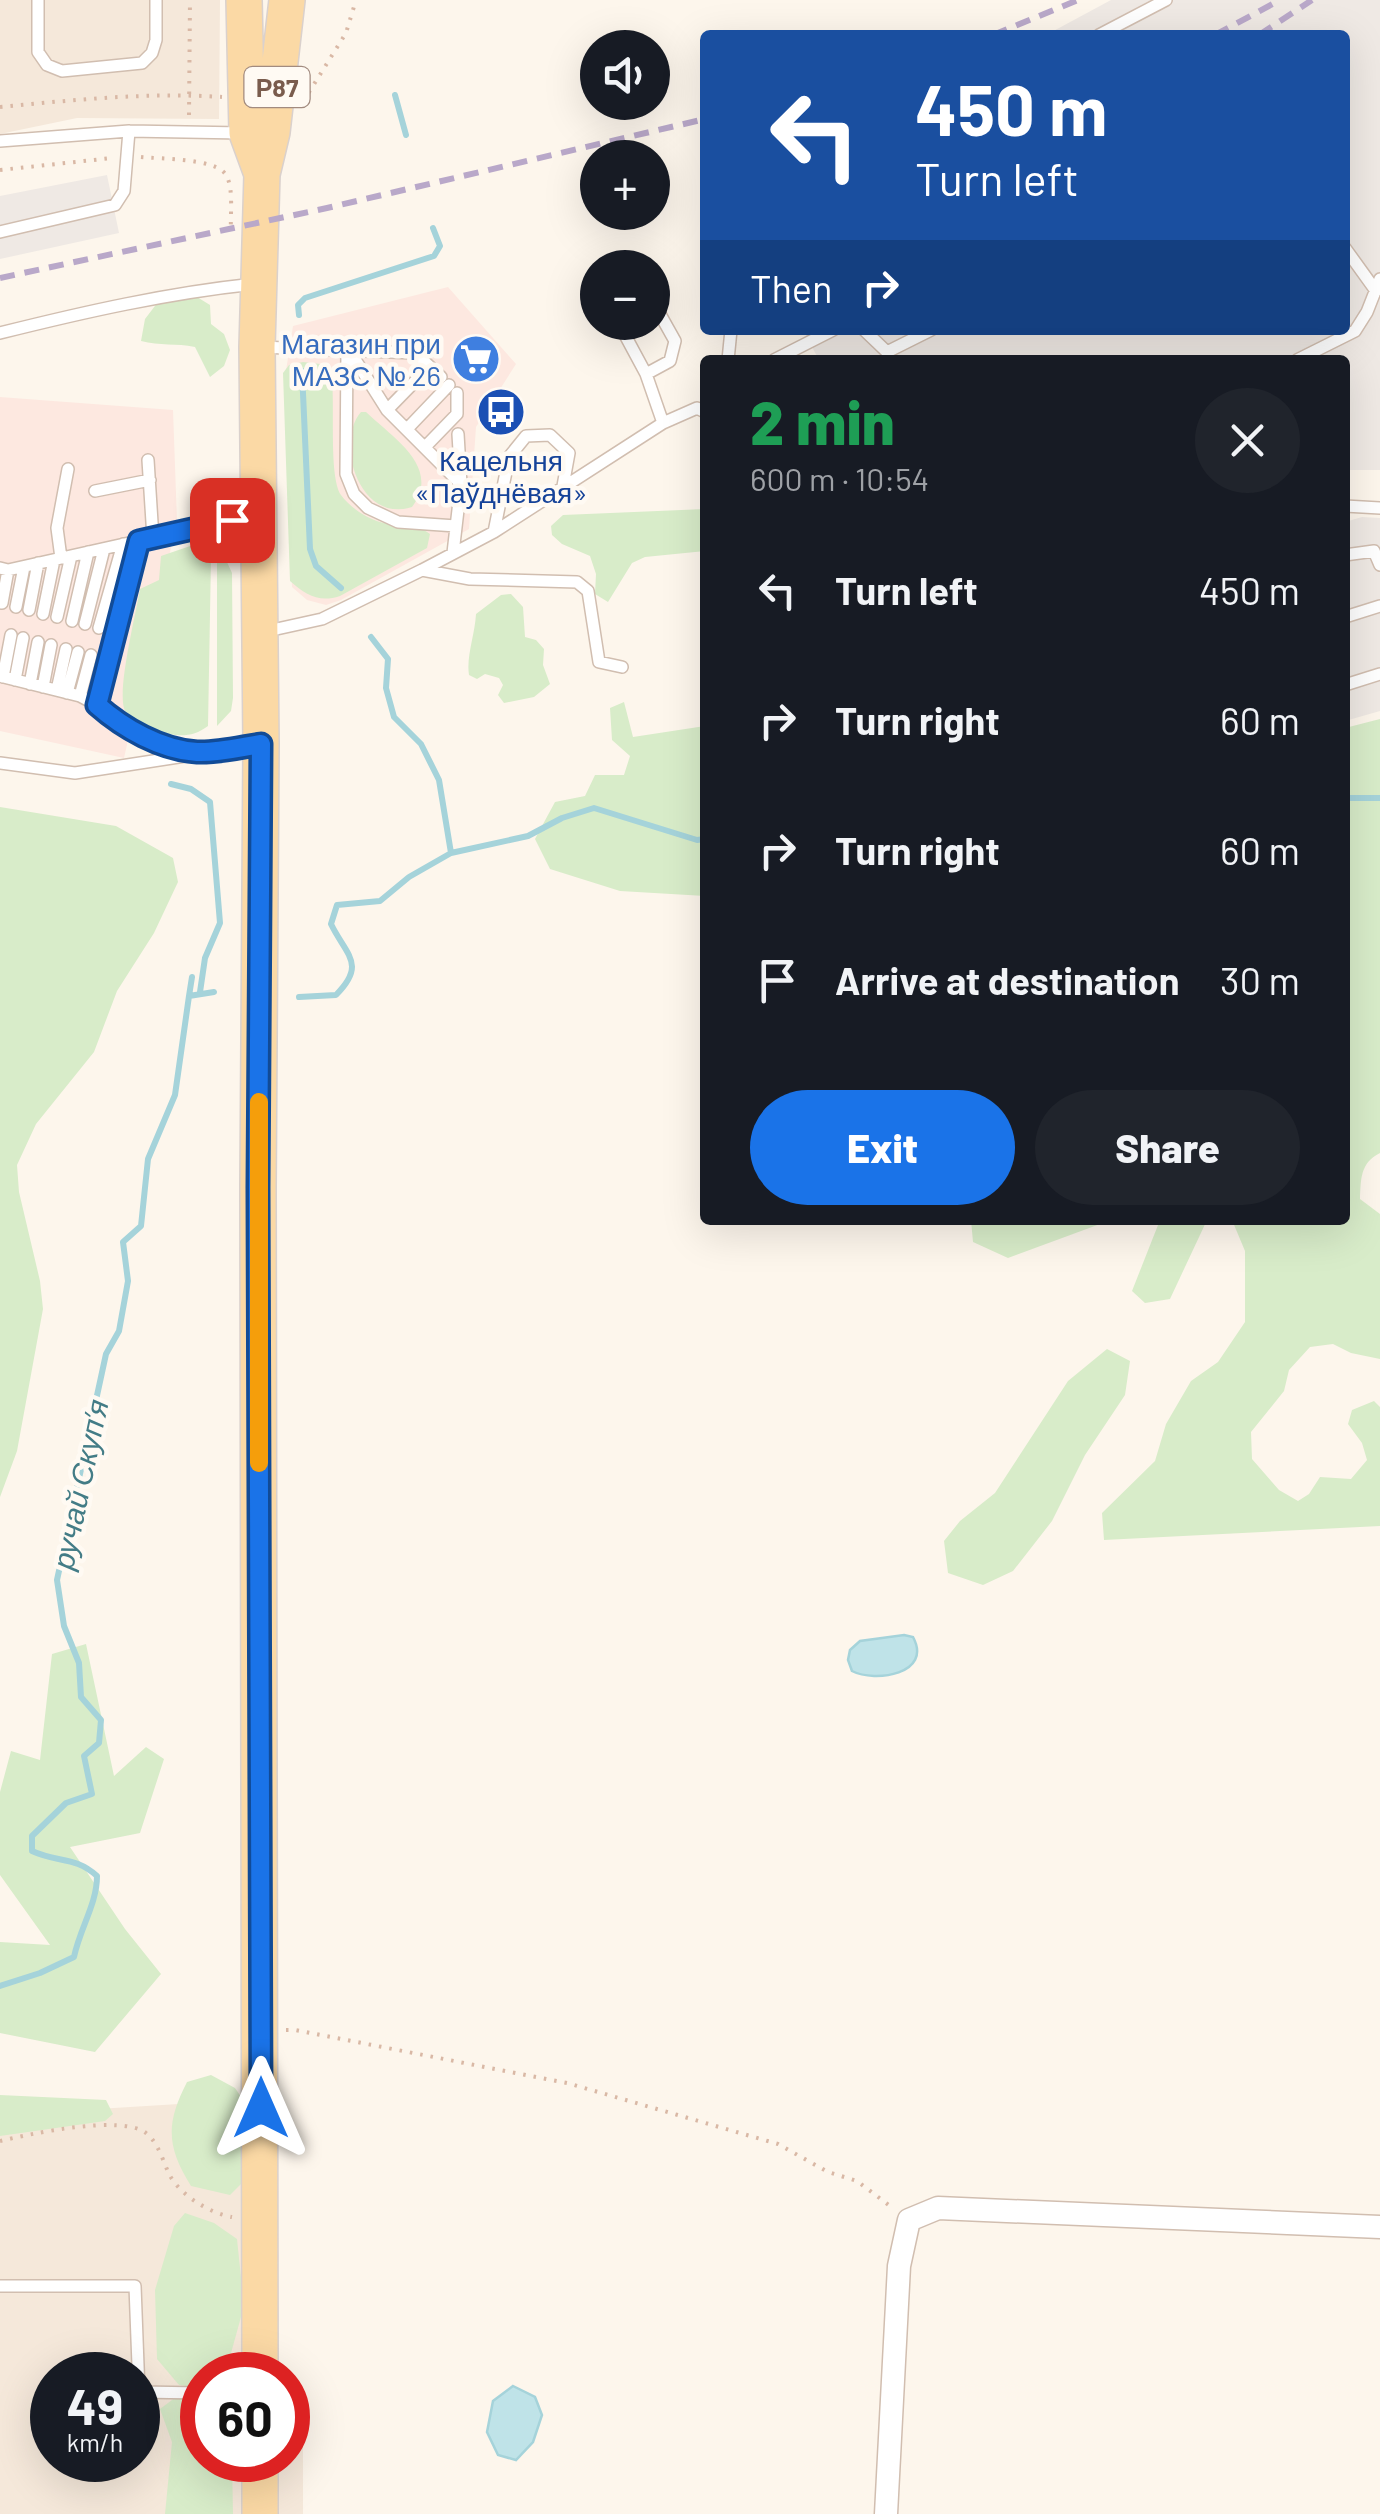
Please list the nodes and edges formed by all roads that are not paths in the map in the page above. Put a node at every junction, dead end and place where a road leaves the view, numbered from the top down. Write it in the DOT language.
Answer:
graph roads {
  1 [pos="38,0"];
  2 [pos="156,0"];
  3 [pos="244,0"];
  4 [pos="287,0"];
  5 [pos="1166,0"];
  6 [pos="1109,30"];
  7 [pos="270,122"];
  8 [pos="129,130"];
  9 [pos="0,141"];
  10 [pos="0,232"];
  11 [pos="1350,254"];
  12 [pos="258,283"];
  13 [pos="1378,285"];
  14 [pos="670,332"];
  15 [pos="0,333"];
  16 [pos="1350,334"];
  17 [pos="822,335"];
  18 [pos="869,335"];
  19 [pos="924,335"];
  20 [pos="1347,335"];
  21 [pos="628,340"];
  22 [pos="257,348"];
  23 [pos="348,348"];
  24 [pos="784,355"];
  25 [pos="887,355"];
  26 [pos="890,355"];
  27 [pos="1307,355"];
  28 [pos="430,366"];
  29 [pos="646,374"];
  30 [pos="449,385"];
  31 [pos="700,408"];
  32 [pos="387,410"];
  33 [pos="663,423"];
  34 [pos="406,429"];
  35 [pos="458,434"];
  36 [pos="425,447"];
  37 [pos="148,460"];
  38 [pos="68,469"];
  39 [pos="150,480"];
  40 [pos="461,484"];
  41 [pos="563,486"];
  42 [pos="96,491"];
  43 [pos="1350,506"];
  44 [pos="1380,508"];
  45 [pos="257,514"];
  46 [pos="456,526"];
  47 [pos="494,532"];
  48 [pos="153,538"];
  49 [pos="139,541"];
  50 [pos="123,544"];
  51 [pos="104,549"];
  52 [pos="88,552"];
  53 [pos="453,553"];
  54 [pos="1350,554"];
  55 [pos="62,558"];
  56 [pos="38,563"];
  57 [pos="1380,565"];
  58 [pos="24,567"];
  59 [pos="4,569"];
  60 [pos="422,570"];
  61 [pos="2,603"];
  62 [pos="1380,606"];
  63 [pos="43,614"];
  64 [pos="1350,615"];
  65 [pos="57,617"];
  66 [pos="99,628"];
  67 [pos="258,632"];
  68 [pos="17,636"];
  69 [pos="38,642"];
  70 [pos="51,645"];
  71 [pos="78,652"];
  72 [pos="622,667"];
  73 [pos="1380,674"];
  74 [pos="6,678"];
  75 [pos="1350,683"];
  76 [pos="36,685"];
  77 [pos="68,693"];
  78 [pos="97,705"];
  79 [pos="261,744"];
  80 [pos="197,752"];
  81 [pos="0,763"];
  82 [pos="1380,2227"];
  83 [pos="0,2286"];
  84 [pos="260,2352"];
  85 [pos="180,2393"];
  86 [pos="260,2482"];
  87 [pos="260,2514"];
  88 [pos="886,2514"];
  1 -- 2 [label="lane"];
  3 -- 7 [label="main road, Р87"];
  4 -- 7 [label="main road, Р87"];
  5 -- 6 [label="lane"];
  7 -- 8 [label="lane"];
  7 -- 12 [label="main road, Р87"];
  8 -- 9 [label="lane"];
  8 -- 10 [label="lane"];
  11 -- 13 [label="lane"];
  12 -- 15 [label="lane"];
  12 -- 22 [label="main road, Р87"];
  13 -- 16 [label="lane"];
  14 -- 29 [label="lane"];
  17 -- 24 [label="lane"];
  18 -- 25 [label="lane"];
  19 -- 26 [label="lane"];
  20 -- 27 [label="lane"];
  21 -- 29 [label="lane"];
  22 -- 23 [label="lane"];
  22 -- 45 [label="main road, Р87"];
  23 -- 28 [label="lane"];
  23 -- 32 [label="lane"];
  23 -- 46 [label="lane"];
  28 -- 30 [label="lane"];
  28 -- 32 [label="lane"];
  29 -- 33 [label="lane"];
  30 -- 34 [label="lane"];
  30 -- 36 [label="lane"];
  31 -- 33 [label="lane"];
  32 -- 34 [label="lane"];
  33 -- 41 [label="lane"];
  34 -- 36 [label="lane"];
  35 -- 40 [label="lane"];
  36 -- 40 [label="lane"];
  37 -- 39 [label="lane"];
  38 -- 55 [label="lane"];
  39 -- 42 [label="lane"];
  39 -- 48 [label="lane"];
  40 -- 46 [label="lane"];
  41 -- 47 [label="lane"];
  41 -- 47 [label="lane"];
  43 -- 44 [label="lane"];
  45 -- 48 [label="lane"];
  45 -- 67 [label="main road, Р87"];
  46 -- 53 [label="lane"];
  47 -- 53 [label="lane"];
  48 -- 49 [label="lane"];
  49 -- 50 [label="lane"];
  49 -- 78 [label="lane"];
  50 -- 51 [label="lane"];
  50 -- 66 [label="lane"];
  51 -- 52 [label="lane"];
  51 -- 52 [label="lane"];
  52 -- 55 [label="lane"];
  53 -- 60 [label="lane"];
  54 -- 57 [label="lane"];
  55 -- 56 [label="lane"];
  55 -- 63 [label="lane"];
  55 -- 65 [label="lane"];
  56 -- 58 [label="lane"];
  56 -- 58 [label="lane"];
  58 -- 59 [label="lane"];
  59 -- 61 [label="lane"];
  60 -- 67 [label="lane"];
  60 -- 72 [label="lane"];
  62 -- 64 [label="lane"];
  67 -- 79 [label="main road, Р87"];
  68 -- 74 [label="lane"];
  69 -- 76 [label="lane"];
  70 -- 76 [label="lane"];
  71 -- 77 [label="lane"];
  73 -- 75 [label="lane"];
  74 -- 76 [label="lane"];
  76 -- 77 [label="lane"];
  77 -- 78 [label="lane"];
  78 -- 80 [label="lane"];
  79 -- 80 [label="lane"];
  79 -- 84 [label="main road, Р87"];
  80 -- 81 [label="lane"];
  82 -- 88 [label="street"];
  83 -- 85 [label="lane"];
  86 -- 87 [label="main road"];
}
